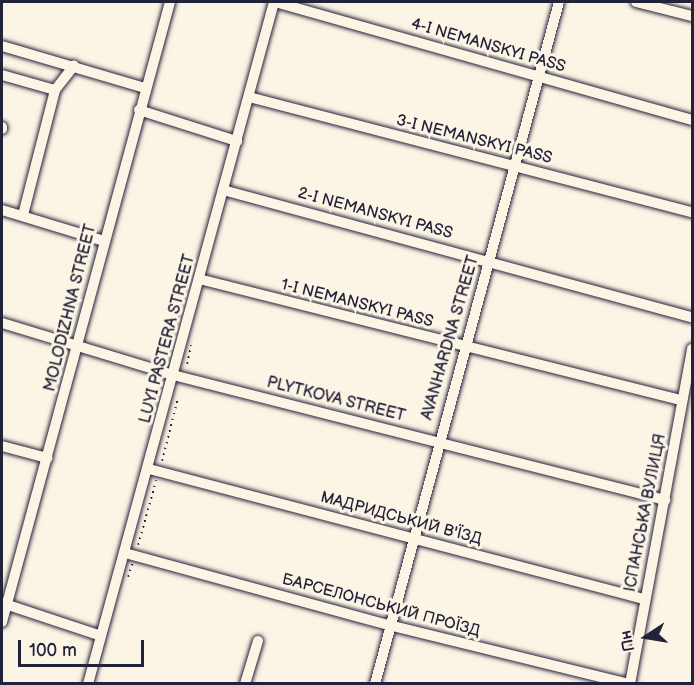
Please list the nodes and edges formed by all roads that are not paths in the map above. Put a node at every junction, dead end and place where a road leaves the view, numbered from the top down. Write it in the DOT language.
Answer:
graph roads {
  1 [pos="170,2"];
  2 [pos="274,2"];
  3 [pos="559,2"];
  4 [pos="636,2"];
  5 [pos="693,16"];
  6 [pos="2,46"];
  7 [pos="74,66"];
  8 [pos="2,75"];
  9 [pos="539,76"];
  10 [pos="145,88"];
  11 [pos="55,90"];
  12 [pos="249,97"];
  13 [pos="139,110"];
  14 [pos="693,120"];
  15 [pos="237,141"];
  16 [pos="515,165"];
  17 [pos="224,190"];
  18 [pos="2,210"];
  19 [pos="693,212"];
  20 [pos="23,215"];
  21 [pos="104,241"];
  22 [pos="489,260"];
  23 [pos="199,279"];
  24 [pos="693,317"];
  25 [pos="2,323"];
  26 [pos="78,347"];
  27 [pos="464,347"];
  28 [pos="693,349"];
  29 [pos="173,375"];
  30 [pos="682,400"];
  31 [pos="438,441"];
  32 [pos="2,446"];
  33 [pos="47,458"];
  34 [pos="154,471"];
  35 [pos="665,500"];
  36 [pos="412,537"];
  37 [pos="130,554"];
  38 [pos="645,599"];
  39 [pos="4,604"];
  40 [pos="2,622"];
  41 [pos="389,625"];
  42 [pos="101,636"];
  43 [pos="258,641"];
  44 [pos="88,684"];
  45 [pos="245,684"];
  46 [pos="375,684"];
  47 [pos="630,684"];
  1 -- 10 [label="street, MOLODIZHNA STREET"];
  2 -- 9 [label="street, 4-I NEMANSKYI PASS"];
  2 -- 12 [label="street, LUYI PASTERA STREET"];
  3 -- 9 [label="street, AVANHARDNA STREET"];
  4 -- 5 [label="street"];
  6 -- 7 [label="street"];
  7 -- 10 [label="street"];
  7 -- 11 [label="street"];
  8 -- 11 [label="street"];
  9 -- 14 [label="street, 4-I NEMANSKYI PASS"];
  9 -- 16 [label="street, AVANHARDNA STREET"];
  10 -- 13 [label="street, MOLODIZHNA STREET"];
  11 -- 20 [label="street"];
  12 -- 15 [label="street, LUYI PASTERA STREET"];
  12 -- 16 [label="street, 3-I NEMANSKYI PASS"];
  13 -- 15 [label="street"];
  13 -- 21 [label="street, MOLODIZHNA STREET"];
  15 -- 17 [label="street, LUYI PASTERA STREET"];
  16 -- 19 [label="street, 3-I NEMANSKYI PASS"];
  16 -- 22 [label="street, AVANHARDNA STREET"];
  17 -- 22 [label="street, 2-I NEMANSKYI PASS"];
  17 -- 23 [label="street, LUYI PASTERA STREET"];
  18 -- 20 [label="street"];
  20 -- 21 [label="street"];
  21 -- 26 [label="street, MOLODIZHNA STREET"];
  22 -- 24 [label="street, 2-I NEMANSKYI PASS"];
  22 -- 27 [label="street, AVANHARDNA STREET"];
  23 -- 27 [label="street, 1-I NEMANSKYI PASS"];
  23 -- 29 [label="street, LUYI PASTERA STREET"];
  25 -- 26 [label="street, PLYTKOVA STREET"];
  26 -- 29 [label="street, PLYTKOVA STREET"];
  26 -- 33 [label="street, MOLODIZHNA STREET"];
  27 -- 30 [label="street, 1-I NEMANSKYI PASS"];
  27 -- 31 [label="street, AVANHARDNA STREET"];
  28 -- 30 [label="street, ІСПАНСЬКА ВУЛИЦЯ"];
  29 -- 31 [label="street, PLYTKOVA STREET"];
  29 -- 34 [label="street, LUYI PASTERA STREET"];
  30 -- 35 [label="street, ІСПАНСЬКА ВУЛИЦЯ"];
  31 -- 35 [label="street, PLYTKOVA STREET"];
  31 -- 36 [label="street, AVANHARDNA STREET"];
  32 -- 33 [label="street"];
  33 -- 39 [label="street, MOLODIZHNA STREET"];
  34 -- 36 [label="street, МАДРИДСЬКИЙ В'ЇЗД"];
  34 -- 37 [label="street, LUYI PASTERA STREET"];
  35 -- 38 [label="street, ІСПАНСЬКА ВУЛИЦЯ"];
  36 -- 38 [label="street, МАДРИДСЬКИЙ В'ЇЗД"];
  36 -- 41 [label="street, AVANHARDNA STREET"];
  37 -- 41 [label="street, БАРСЕЛОНСЬКИЙ ПРОЇЗД"];
  37 -- 42 [label="street, LUYI PASTERA STREET"];
  38 -- 47 [label="street, ІСПАНСЬКА ВУЛИЦЯ"];
  39 -- 40 [label="street, MOLODIZHNA STREET"];
  39 -- 42 [label="street"];
  41 -- 46 [label="street, AVANHARDNA STREET"];
  41 -- 47 [label="street, БАРСЕЛОНСЬКИЙ ПРОЇЗД"];
  42 -- 44 [label="street, LUYI PASTERA STREET"];
  43 -- 45 [label="street"];
}
